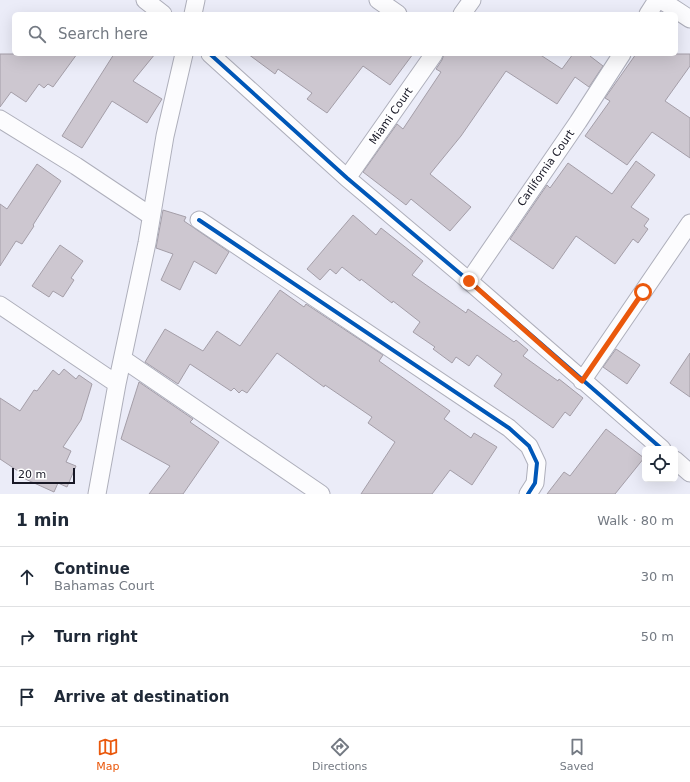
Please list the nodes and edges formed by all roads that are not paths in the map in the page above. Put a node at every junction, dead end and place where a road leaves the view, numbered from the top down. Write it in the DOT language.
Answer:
graph roads {
  1 [pos="145,0"];
  2 [pos="196,0"];
  3 [pos="378,0"];
  4 [pos="472,0"];
  5 [pos="657,0"];
  6 [pos="661,0"];
  7 [pos="160,12"];
  8 [pos="193,12"];
  9 [pos="395,12"];
  10 [pos="463,12"];
  11 [pos="649,12"];
  12 [pos="690,19"];
  13 [pos="184,56"];
  14 [pos="212,56"];
  15 [pos="433,56"];
  16 [pos="621,56"];
  17 [pos="0,119"];
  18 [pos="347,178"];
  19 [pos="151,216"];
  20 [pos="200,220"];
  21 [pos="690,223"];
  22 [pos="469,281"];
  23 [pos="0,305"];
  24 [pos="122,359"];
  25 [pos="582,381"];
  26 [pos="118,384"];
  27 [pos="658,446"];
  28 [pos="678,463"];
  29 [pos="690,473"];
  30 [pos="97,494"];
  31 [pos="321,494"];
  32 [pos="528,494"];
  1 -- 7 [label="street"];
  2 -- 8 [label="street"];
  3 -- 9 [label="street"];
  4 -- 10 [label="street"];
  5 -- 11 [label="street"];
  6 -- 12 [label="street"];
  13 -- 19 [label="street"];
  14 -- 18 [label="street"];
  15 -- 18 [label="street, Miami Court"];
  16 -- 22 [label="street, Carlifornia Court"];
  17 -- 19 [label="street"];
  18 -- 22 [label="street"];
  19 -- 24 [label="street"];
  20 -- 32 [label="street"];
  21 -- 25 [label="street"];
  22 -- 25 [label="street"];
  23 -- 26 [label="street"];
  24 -- 26 [label="street"];
  24 -- 31 [label="street"];
  25 -- 27 [label="street"];
  26 -- 30 [label="street"];
  28 -- 29 [label="street"];
}
